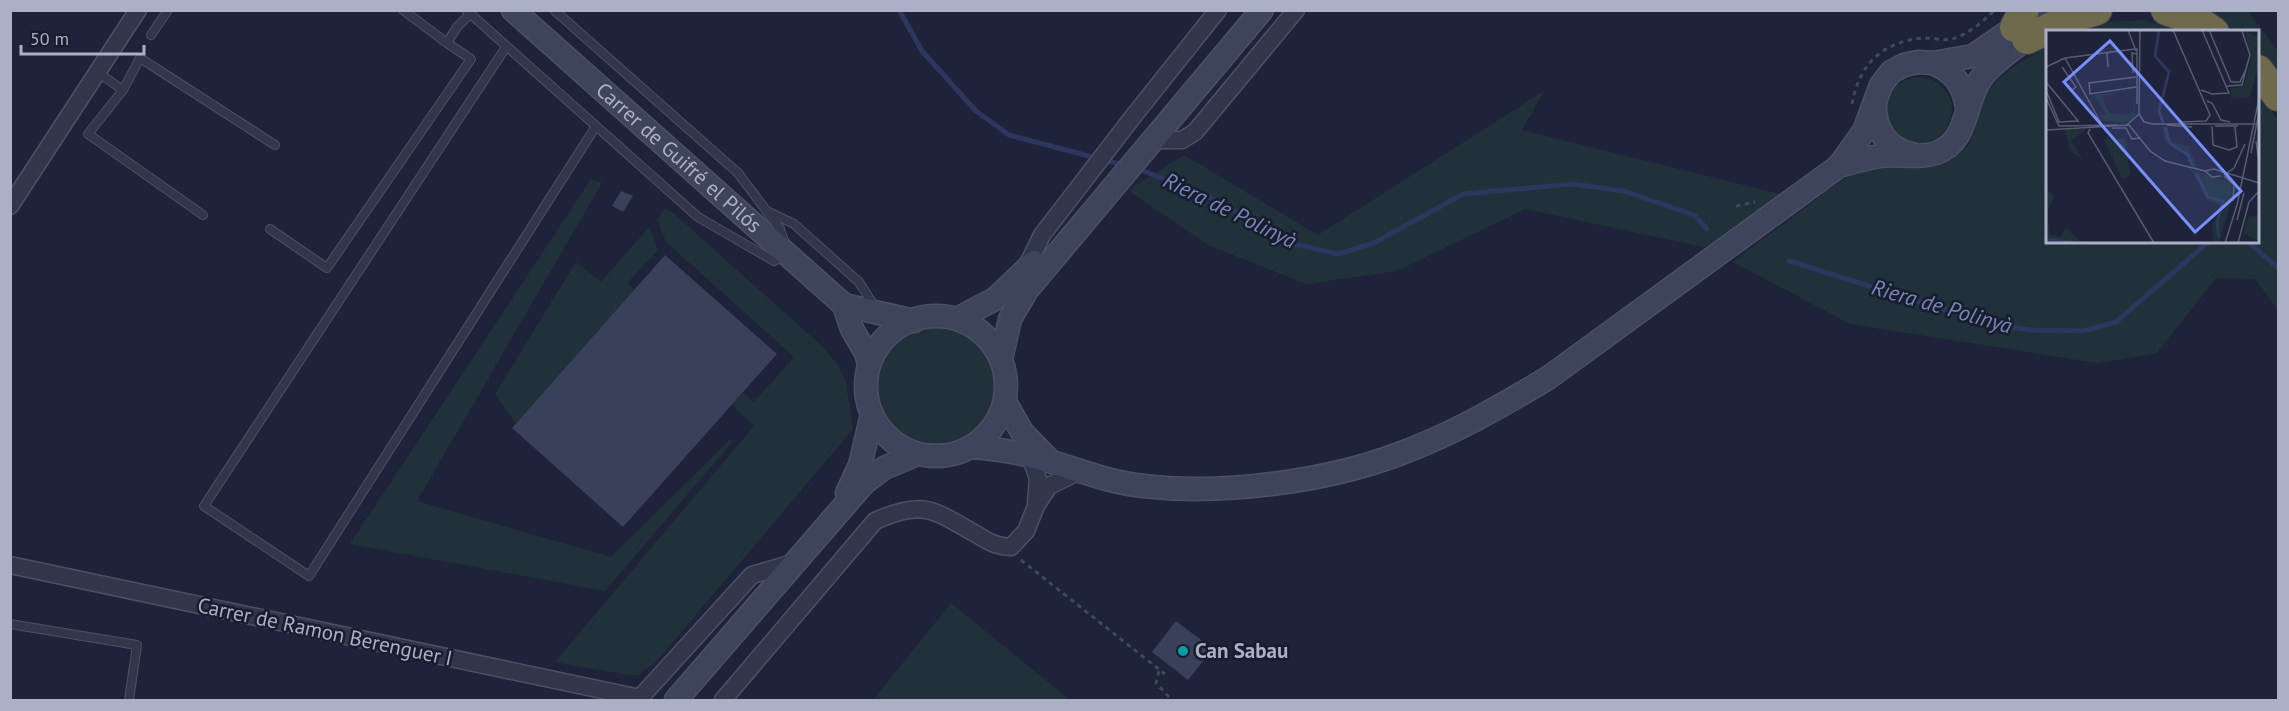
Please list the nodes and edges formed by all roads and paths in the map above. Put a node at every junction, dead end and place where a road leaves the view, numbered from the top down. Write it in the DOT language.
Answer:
graph roads {
  1 [pos="138,10"];
  2 [pos="168,10"];
  3 [pos="403,10"];
  4 [pos="513,10"];
  5 [pos="554,10"];
  6 [pos="1218,10"];
  7 [pos="1244,10"];
  8 [pos="1262,10"];
  9 [pos="1296,10"];
  10 [pos="2047,10"];
  11 [pos="2054,10"];
  12 [pos="2097,10"];
  13 [pos="2166,10"];
  14 [pos="468,12"];
  15 [pos="2022,26"];
  16 [pos="2211,30"];
  17 [pos="150,34"];
  18 [pos="447,43"];
  19 [pos="506,47"];
  20 [pos="1933,63"];
  21 [pos="2259,71"];
  22 [pos="97,72"];
  23 [pos="123,90"];
  24 [pos="2278,96"];
  25 [pos="1875,100"];
  26 [pos="1968,106"];
  27 [pos="596,126"];
  28 [pos="275,144"];
  29 [pos="1143,147"];
  30 [pos="1918,155"];
  31 [pos="1839,166"];
  32 [pos="1115,178"];
  33 [pos="10,206"];
  34 [pos="769,212"];
  35 [pos="204,215"];
  36 [pos="270,229"];
  37 [pos="787,254"];
  38 [pos="1023,272"];
  39 [pos="844,305"];
  40 [pos="878,312"];
  41 [pos="957,319"];
  42 [pos="914,321"];
  43 [pos="1001,359"];
  44 [pos="869,364"];
  45 [pos="1005,402"];
  46 [pos="872,415"];
  47 [pos="971,447"];
  48 [pos="915,455"];
  49 [pos="1040,458"];
  50 [pos="1080,471"];
  51 [pos="1036,506"];
  52 [pos="839,509"];
  53 [pos="1011,547"];
  54 [pos="793,563"];
  55 [pos="10,565"];
  56 [pos="10,624"];
  57 [pos="1160,670"];
  58 [pos="1165,674"];
  59 [pos="639,699"];
  60 [pos="129,700"];
  61 [pos="676,700"];
  62 [pos="723,700"];
  63 [pos="1172,700"];
  1 -- 22 [label="street"];
  2 -- 17 [label="lane"];
  3 -- 18 [label="lane"];
  4 -- 37 [label="main road, Carrer de Guifré el Pilós"];
  5 -- 34 [label="lane"];
  6 -- 38 [label="street"];
  7 -- 29 [label="main road"];
  8 -- 29 [label="main road"];
  9 -- 29 [label="street"];
  10 -- 15 [label="main road"];
  11 -- 15 [label="main road"];
  12 -- 15 [label="highway"];
  13 -- 16 [label="highway"];
  14 -- 18 [label="lane"];
  14 -- 19 [label="lane"];
  15 -- 20 [label="main road"];
  15 -- 26 [label="main road"];
  18 -- 36 [label="lane"];
  19 -- 27 [label="lane"];
  19 -- 27 [label="lane"];
  20 -- 25 [label="main road"];
  20 -- 26 [label="main road"];
  21 -- 24 [label="highway"];
  22 -- 23 [label="lane"];
  22 -- 33 [label="street"];
  23 -- 28 [label="lane"];
  23 -- 35 [label="lane"];
  25 -- 30 [label="main road"];
  25 -- 31 [label="main road"];
  26 -- 30 [label="main road"];
  27 -- 37 [label="lane"];
  29 -- 32 [label="main road"];
  30 -- 31 [label="main road"];
  31 -- 50 [label="main road"];
  32 -- 38 [label="main road"];
  32 -- 43 [label="main road"];
  34 -- 37 [label="lane"];
  34 -- 40 [label="lane"];
  37 -- 39 [label="main road, Carrer de Guifré el Pilós"];
  38 -- 41 [label="main road"];
  39 -- 40 [label="main road"];
  39 -- 44 [label="main road, Carrer de Guifré el Pilós"];
  40 -- 42 [label="main road"];
  41 -- 42 [label="main road"];
  41 -- 43 [label="main road"];
  42 -- 44 [label="main road"];
  43 -- 45 [label="main road"];
  44 -- 46 [label="main road"];
  45 -- 47 [label="main road"];
  45 -- 49 [label="main road"];
  46 -- 48 [label="main road"];
  46 -- 52 [label="main road"];
  47 -- 48 [label="main road"];
  47 -- 49 [label="main road"];
  48 -- 52 [label="main road"];
  49 -- 50 [label="main road"];
  49 -- 51 [label="street"];
  50 -- 51 [label="street"];
  51 -- 53 [label="street"];
  52 -- 54 [label="main road"];
  53 -- 57 [label="path"];
  53 -- 62 [label="street"];
  54 -- 59 [label="street"];
  54 -- 61 [label="main road"];
  55 -- 59 [label="street, Carrer de Ramon Berenguer I"];
  56 -- 60 [label="lane"];
  57 -- 58 [label="path"];
  57 -- 63 [label="path"];
}
